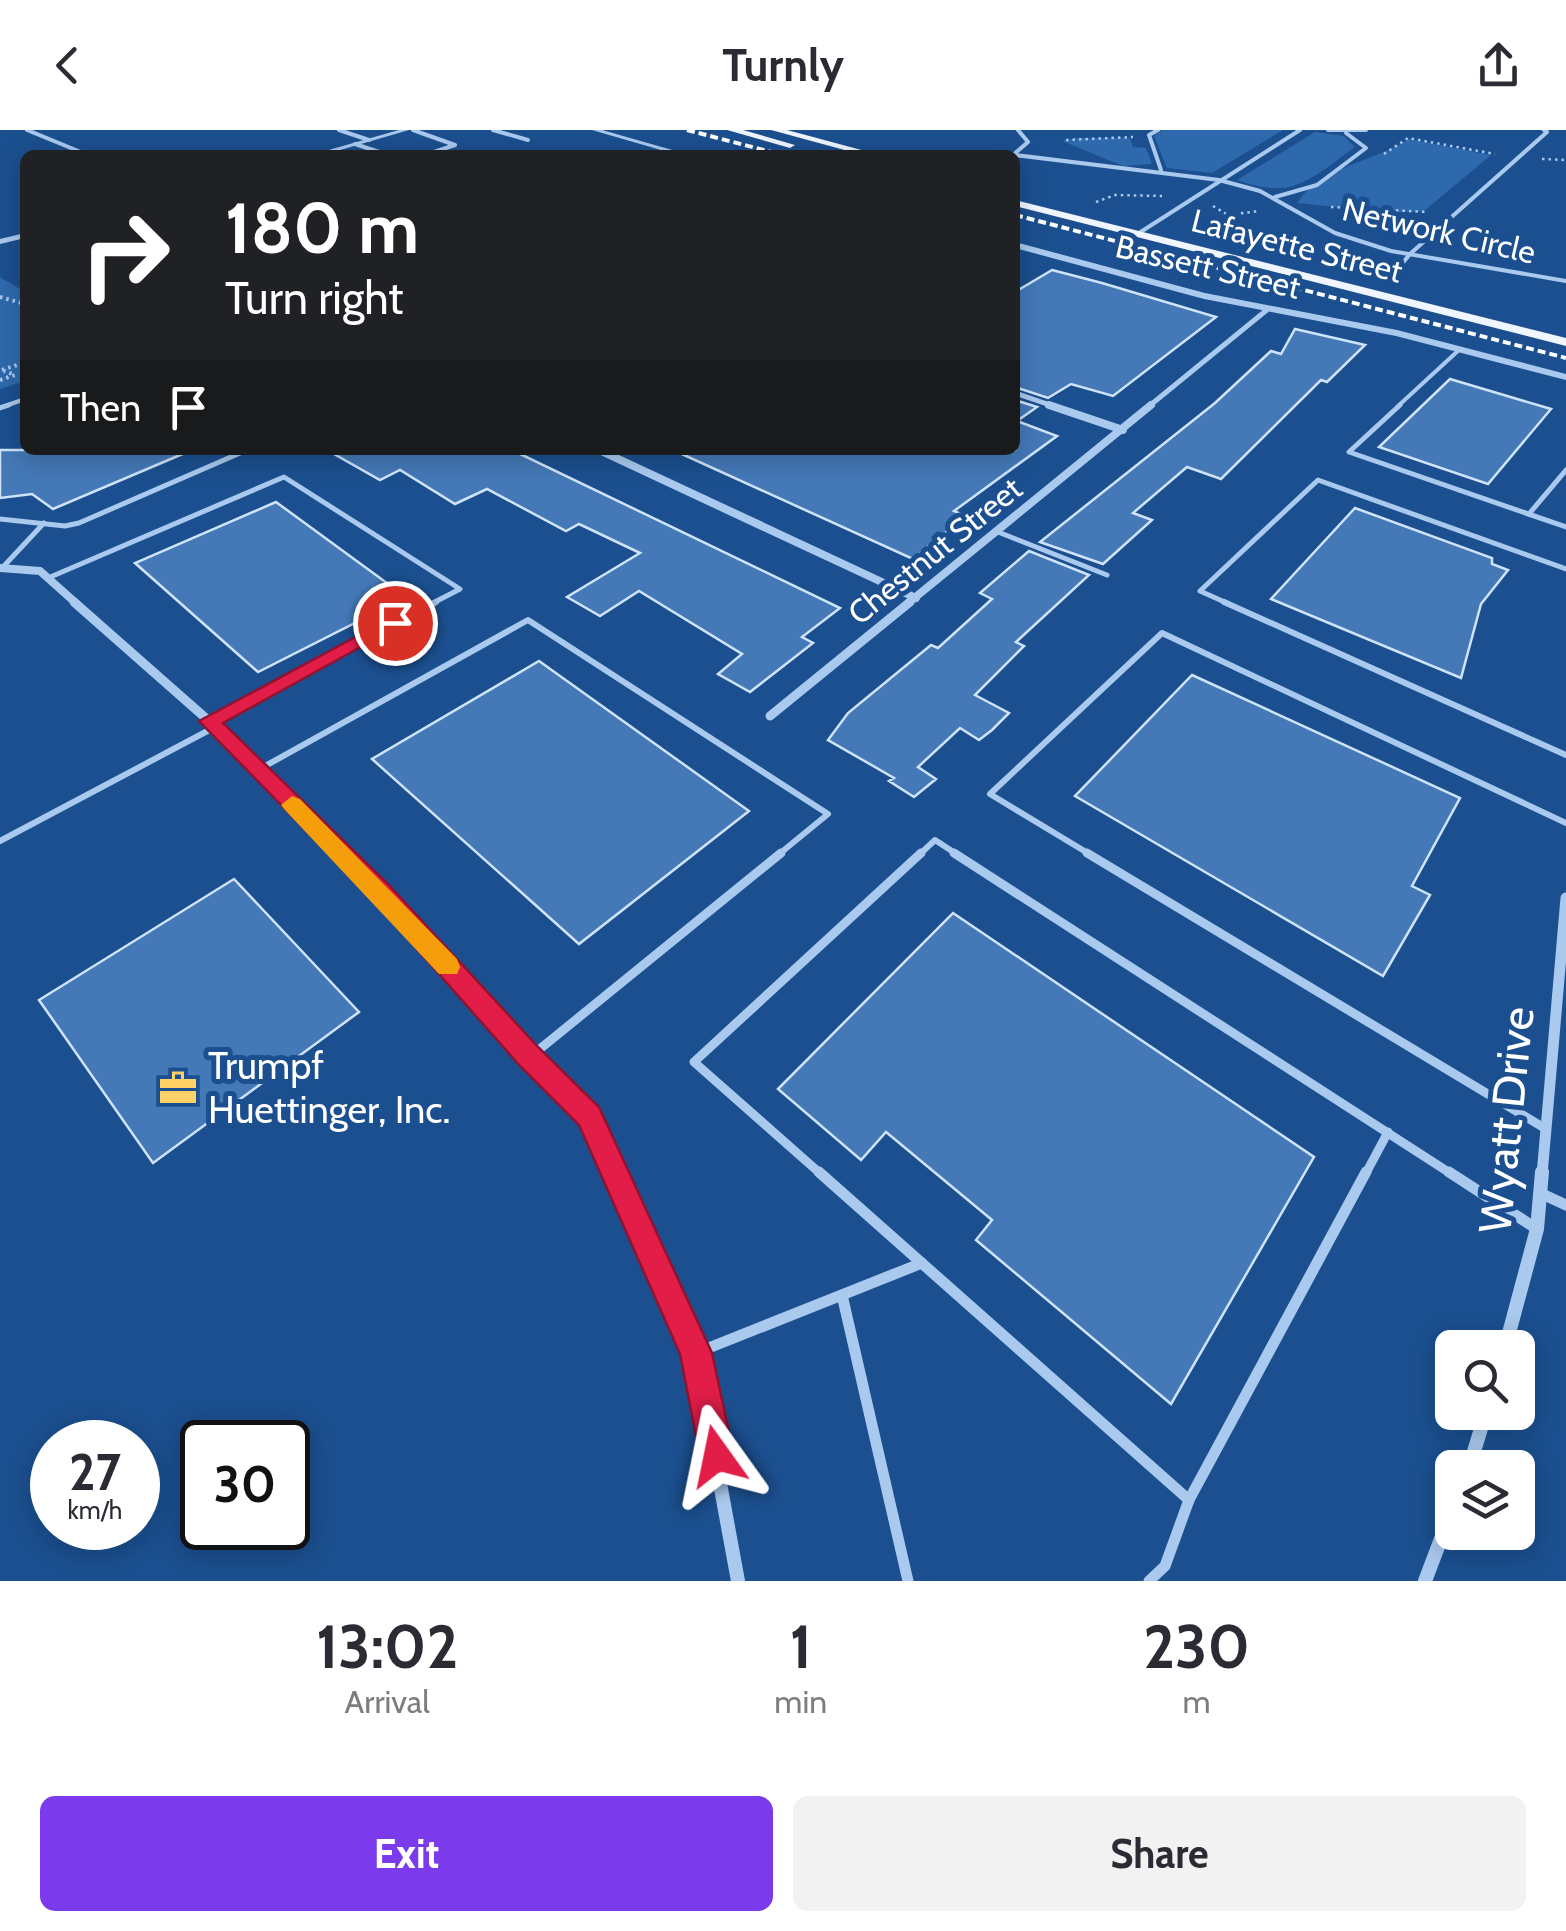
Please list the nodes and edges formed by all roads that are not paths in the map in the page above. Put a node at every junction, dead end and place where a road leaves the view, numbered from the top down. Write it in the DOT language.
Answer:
graph roads {
  1 [pos="27,130"];
  2 [pos="339,130"];
  3 [pos="406,130"];
  4 [pos="493,130"];
  5 [pos="596,130"];
  6 [pos="732,130"];
  7 [pos="776,130"];
  8 [pos="1018,130"];
  9 [pos="1158,130"];
  10 [pos="1300,130"];
  11 [pos="1328,130"];
  12 [pos="1366,130"];
  13 [pos="1544,130"];
  14 [pos="1346,133"];
  15 [pos="369,140"];
  16 [pos="528,140"];
  17 [pos="355,144"];
  18 [pos="76,150"];
  19 [pos="335,150"];
  20 [pos="373,150"];
  21 [pos="439,150"];
  22 [pos="668,150"];
  23 [pos="809,150"];
  24 [pos="855,150"];
  25 [pos="1019,150"];
  26 [pos="1020,156"];
  27 [pos="1162,170"];
  28 [pos="1218,180"];
  29 [pos="1020,191"];
  30 [pos="1275,197"];
  31 [pos="1020,204"];
  32 [pos="1151,224"];
  33 [pos="1139,233"];
  34 [pos="1020,246"];
  35 [pos="1410,254"];
  36 [pos="1388,280"];
  37 [pos="1566,281"];
  38 [pos="1423,289"];
  39 [pos="1268,309"];
  40 [pos="1566,342"];
  41 [pos="1460,350"];
  42 [pos="1566,377"];
  43 [pos="1020,395"];
  44 [pos="1123,430"];
  45 [pos="235,455"];
  46 [pos="610,455"];
  47 [pos="1566,470"];
  48 [pos="1530,514"];
  49 [pos="0,519"];
  50 [pos="44,522"];
  51 [pos="1566,527"];
  52 [pos="998,532"];
  53 [pos="1,568"];
  54 [pos="1566,569"];
  55 [pos="1107,575"];
  56 [pos="48,578"];
  57 [pos="916,598"];
  58 [pos="770,716"];
  59 [pos="212,724"];
  60 [pos="1566,755"];
  61 [pos="258,770"];
  62 [pos="1566,822"];
  63 [pos="0,842"];
  64 [pos="1566,898"];
  65 [pos="530,1057"];
  66 [pos="1546,1129"];
  67 [pos="1388,1132"];
  68 [pos="1540,1193"];
  69 [pos="1566,1206"];
  70 [pos="1537,1229"];
  71 [pos="922,1264"];
  72 [pos="842,1295"];
  73 [pos="1510,1330"];
  74 [pos="696,1353"];
  75 [pos="1188,1500"];
  76 [pos="1437,1550"];
  77 [pos="738,1581"];
  78 [pos="908,1581"];
  79 [pos="1149,1581"];
  80 [pos="1425,1581"];
  1 -- 18 [label="street"];
  2 -- 15 [label="street"];
  3 -- 15 [label="street"];
  3 -- 21 [label="lane"];
  4 -- 16 [label="lane"];
  5 -- 22 [label="street"];
  6 -- 23 [label="main road"];
  7 -- 24 [label="main road"];
  8 -- 25 [label="lane"];
  9 -- 27 [label="lane"];
  10 -- 28 [label="lane"];
  11 -- 14 [label="lane"];
  12 -- 14 [label="lane"];
  13 -- 35 [label="lane"];
  14 -- 30 [label="lane"];
  15 -- 17 [label="street"];
  17 -- 19 [label="street"];
  17 -- 20 [label="lane"];
  26 -- 27 [label="lane, Network Circle"];
  27 -- 28 [label="lane, Network Circle"];
  28 -- 30 [label="lane, Network Circle"];
  28 -- 32 [label="lane"];
  29 -- 32 [label="main road, Lafayette Street"];
  30 -- 35 [label="lane, Network Circle"];
  31 -- 33 [label="main road, Lafayette Street"];
  32 -- 33 [label="lane"];
  32 -- 36 [label="main road, Lafayette Street"];
  33 -- 40 [label="main road, Lafayette Street"];
  34 -- 39 [label="street, Bassett Street"];
  35 -- 36 [label="lane"];
  35 -- 37 [label="lane, Network Circle"];
  36 -- 38 [label="main road, Lafayette Street"];
  39 -- 41 [label="street, Bassett Street"];
  39 -- 44 [label="street, Chestnut Street"];
  41 -- 42 [label="street, Bassett Street"];
  41 -- 48 [label="lane"];
  43 -- 44 [label="street"];
  44 -- 52 [label="street, Chestnut Street"];
  45 -- 50 [label="lane"];
  46 -- 57 [label="street"];
  47 -- 48 [label="lane"];
  48 -- 51 [label="lane"];
  49 -- 50 [label="lane"];
  50 -- 53 [label="lane"];
  52 -- 55 [label="lane"];
  52 -- 57 [label="street, Chestnut Street"];
  53 -- 56 [label="street"];
  54 -- 60 [label="lane"];
  56 -- 59 [label="street"];
  56 -- 59 [label="lane"];
  57 -- 58 [label="street, Chestnut Street"];
  59 -- 61 [label="street"];
  59 -- 63 [label="lane"];
  61 -- 65 [label="street"];
  61 -- 65 [label="lane"];
  62 -- 66 [label="lane"];
  64 -- 66 [label="street, Wyatt Drive"];
  65 -- 74 [label="street"];
  66 -- 68 [label="street, Wyatt Drive"];
  67 -- 70 [label="lane"];
  67 -- 71 [label="lane"];
  67 -- 75 [label="lane"];
  68 -- 69 [label="lane"];
  68 -- 70 [label="street, Wyatt Drive"];
  70 -- 73 [label="street, Wyatt Drive"];
  71 -- 72 [label="lane"];
  71 -- 75 [label="lane"];
  72 -- 74 [label="lane"];
  72 -- 78 [label="lane"];
  74 -- 77 [label="street"];
  75 -- 79 [label="lane"];
  76 -- 80 [label="street"];
}
